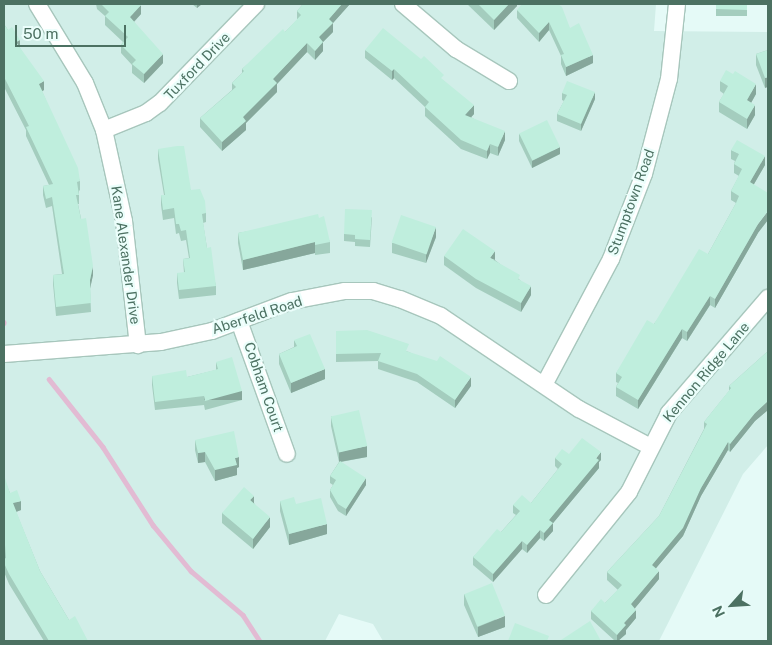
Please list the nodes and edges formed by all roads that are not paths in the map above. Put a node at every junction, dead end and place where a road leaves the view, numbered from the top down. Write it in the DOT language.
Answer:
graph roads {
  1 [pos="37,4"];
  2 [pos="256,4"];
  3 [pos="403,4"];
  4 [pos="677,4"];
  5 [pos="509,81"];
  6 [pos="104,130"];
  7 [pos="768,298"];
  8 [pos="239,321"];
  9 [pos="138,345"];
  10 [pos="4,354"];
  11 [pos="544,385"];
  12 [pos="650,446"];
  13 [pos="286,454"];
  14 [pos="546,595"];
  1 -- 6 [label="street, Kane Alexander Drive"];
  2 -- 6 [label="street, Tuxford Drive"];
  3 -- 5 [label="street"];
  4 -- 11 [label="street, Stumptown Road"];
  6 -- 9 [label="street, Kane Alexander Drive"];
  7 -- 12 [label="street, Kennon Ridge Lane"];
  8 -- 9 [label="street, Aberfeld Road"];
  8 -- 11 [label="street, Aberfeld Road"];
  8 -- 13 [label="street, Cobham Court"];
  9 -- 10 [label="street, Aberfeld Road"];
  11 -- 12 [label="street, Aberfeld Road"];
  12 -- 14 [label="street, Kennon Ridge Lane"];
}
